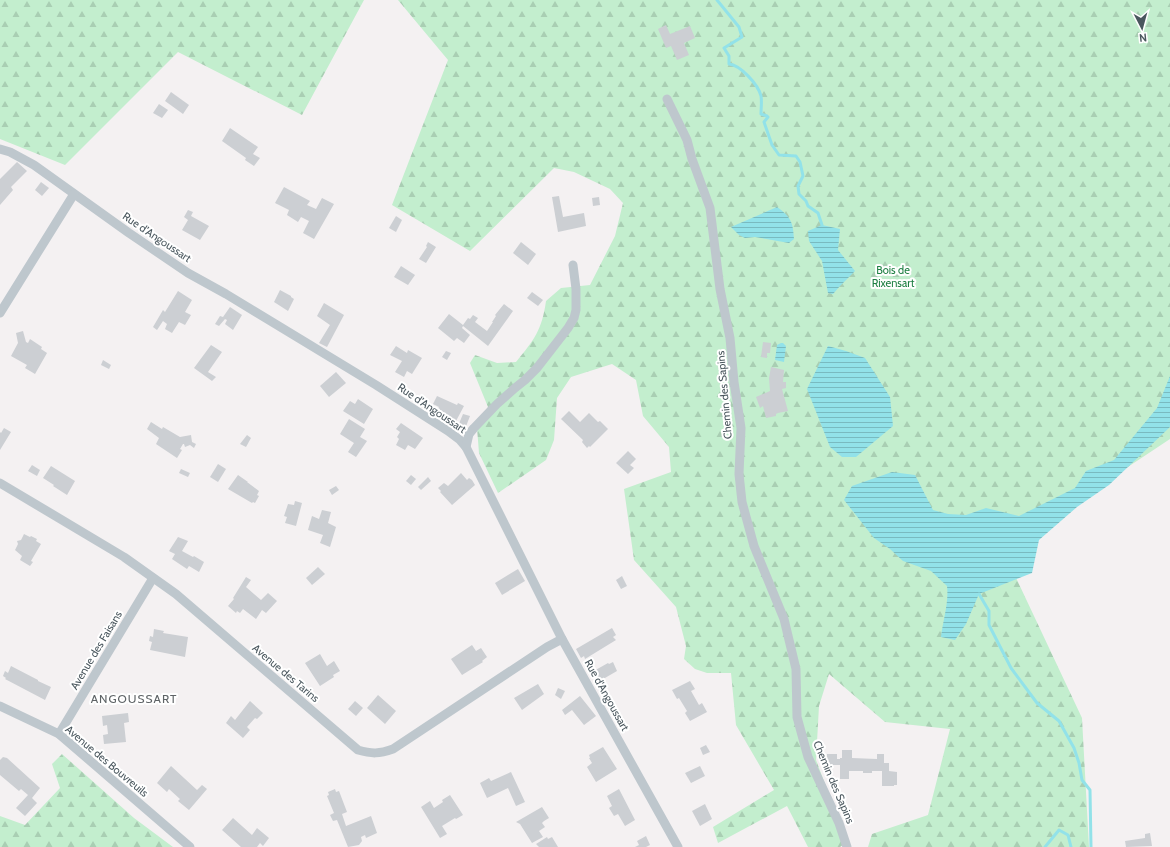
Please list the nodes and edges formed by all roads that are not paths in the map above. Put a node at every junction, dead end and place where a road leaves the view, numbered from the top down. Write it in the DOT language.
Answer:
graph roads {
  1 [pos="667,99"];
  2 [pos="0,149"];
  3 [pos="74,194"];
  4 [pos="573,265"];
  5 [pos="0,313"];
  6 [pos="466,446"];
  7 [pos="0,483"];
  8 [pos="153,578"];
  9 [pos="562,639"];
  10 [pos="0,706"];
  11 [pos="59,734"];
  12 [pos="190,847"];
  13 [pos="678,847"];
  14 [pos="847,847"];
  1 -- 14 [label="street, Chemin des Sapins"];
  2 -- 3 [label="street, Rue d'Angoussart"];
  3 -- 5 [label="street"];
  3 -- 6 [label="street, Rue d'Angoussart"];
  4 -- 6 [label="street"];
  6 -- 9 [label="street, Rue d'Angoussart"];
  7 -- 8 [label="street, Avenue des Tarins"];
  8 -- 9 [label="street, Avenue des Tarins"];
  8 -- 11 [label="street, Avenue des Faisans"];
  9 -- 13 [label="street, Rue d'Angoussart"];
  10 -- 11 [label="street, Avenue des Bouvreuils"];
  11 -- 12 [label="street, Avenue des Bouvreuils"];
}
